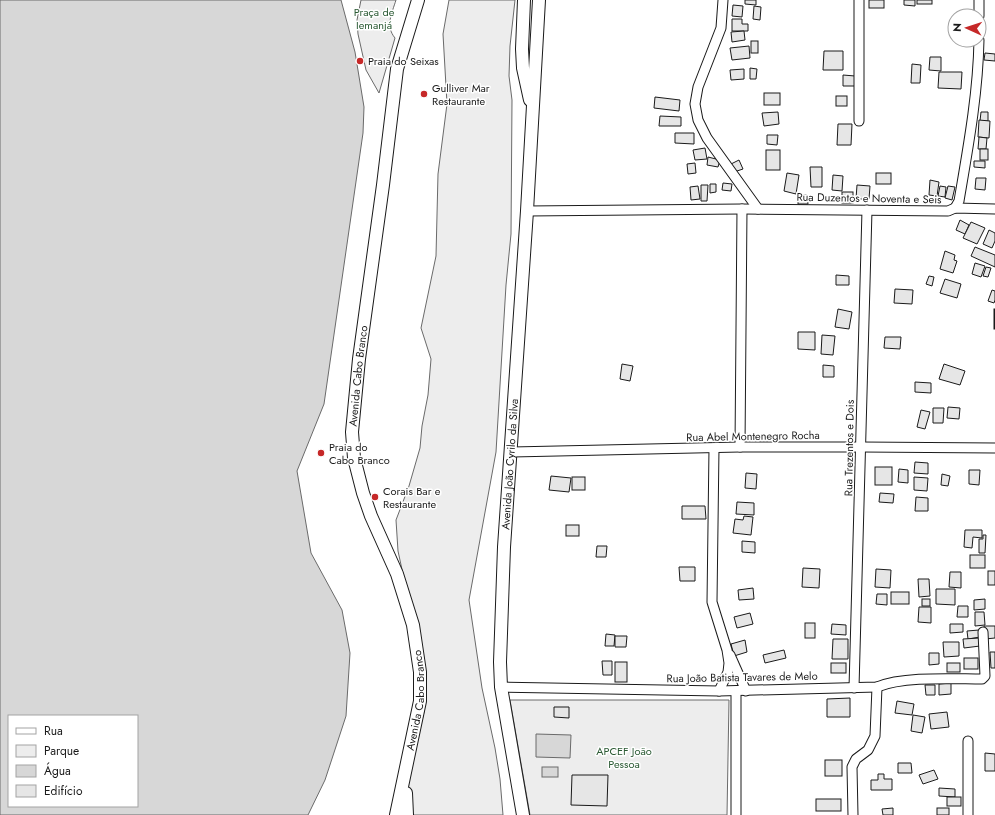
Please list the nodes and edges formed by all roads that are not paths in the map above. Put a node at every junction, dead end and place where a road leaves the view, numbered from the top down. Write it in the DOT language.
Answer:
graph roads {
  1 [pos="418,0"];
  2 [pos="524,0"];
  3 [pos="539,0"];
  4 [pos="723,0"];
  5 [pos="859,0"];
  6 [pos="978,48"];
  7 [pos="533,111"];
  8 [pos="859,121"];
  9 [pos="955,208"];
  10 [pos="742,209"];
  11 [pos="758,209"];
  12 [pos="995,209"];
  13 [pos="867,210"];
  14 [pos="527,211"];
  15 [pos="740,447"];
  16 [pos="861,447"];
  17 [pos="714,448"];
  18 [pos="995,448"];
  19 [pos="512,452"];
  20 [pos="983,632"];
  21 [pos="727,650"];
  22 [pos="501,687"];
  23 [pos="878,687"];
  24 [pos="854,688"];
  25 [pos="746,690"];
  26 [pos="720,691"];
  27 [pos="736,691"];
  28 [pos="968,741"];
  29 [pos="406,769"];
  30 [pos="396,815"];
  31 [pos="407,815"];
  32 [pos="523,815"];
  33 [pos="736,815"];
  34 [pos="853,815"];
  35 [pos="968,815"];
  1 -- 29 [label="street, Avenida Cabo Branco"];
  2 -- 7 [label="street, Avenida João Cyrilo da Silva"];
  3 -- 7 [label="street, Avenida João Cyrilo da Silva"];
  4 -- 11 [label="street"];
  5 -- 8 [label="street"];
  6 -- 9 [label="street"];
  7 -- 14 [label="street, Avenida João Cyrilo da Silva"];
  9 -- 12 [label="street, Rua Duzentos e Noventa e Seis"];
  9 -- 13 [label="street, Rua Duzentos e Noventa e Seis"];
  10 -- 11 [label="street, Rua Duzentos e Noventa e Seis"];
  10 -- 14 [label="street, Rua Duzentos e Noventa e Seis"];
  10 -- 15 [label="street"];
  11 -- 13 [label="street, Rua Duzentos e Noventa e Seis"];
  13 -- 16 [label="street, Rua Trezentos e Dois"];
  14 -- 19 [label="street, Avenida João Cyrilo da Silva"];
  15 -- 16 [label="street, Rua Abel Montenegro Rocha"];
  15 -- 17 [label="street, Rua Abel Montenegro Rocha"];
  16 -- 18 [label="street, Rua Abel Montenegro Rocha"];
  16 -- 24 [label="street, Rua Trezentos e Dois"];
  17 -- 19 [label="street, Rua Abel Montenegro Rocha"];
  17 -- 21 [label="street"];
  19 -- 22 [label="street, Avenida João Cyrilo da Silva"];
  20 -- 23 [label="street, Rua João Batista Tavares de Melo"];
  21 -- 25 [label="street"];
  21 -- 26 [label="street"];
  22 -- 26 [label="street, Rua João Batista Tavares de Melo"];
  22 -- 32 [label="street, Avenida João Cyrilo da Silva"];
  23 -- 24 [label="street, Rua João Batista Tavares de Melo"];
  23 -- 34 [label="street"];
  24 -- 25 [label="street, Rua João Batista Tavares de Melo"];
  25 -- 27 [label="street, Rua João Batista Tavares de Melo"];
  26 -- 27 [label="street, Rua João Batista Tavares de Melo"];
  27 -- 33 [label="street"];
  28 -- 35 [label="street"];
  29 -- 30 [label="street, Avenida Cabo Branco"];
  29 -- 31 [label="street"];
}
